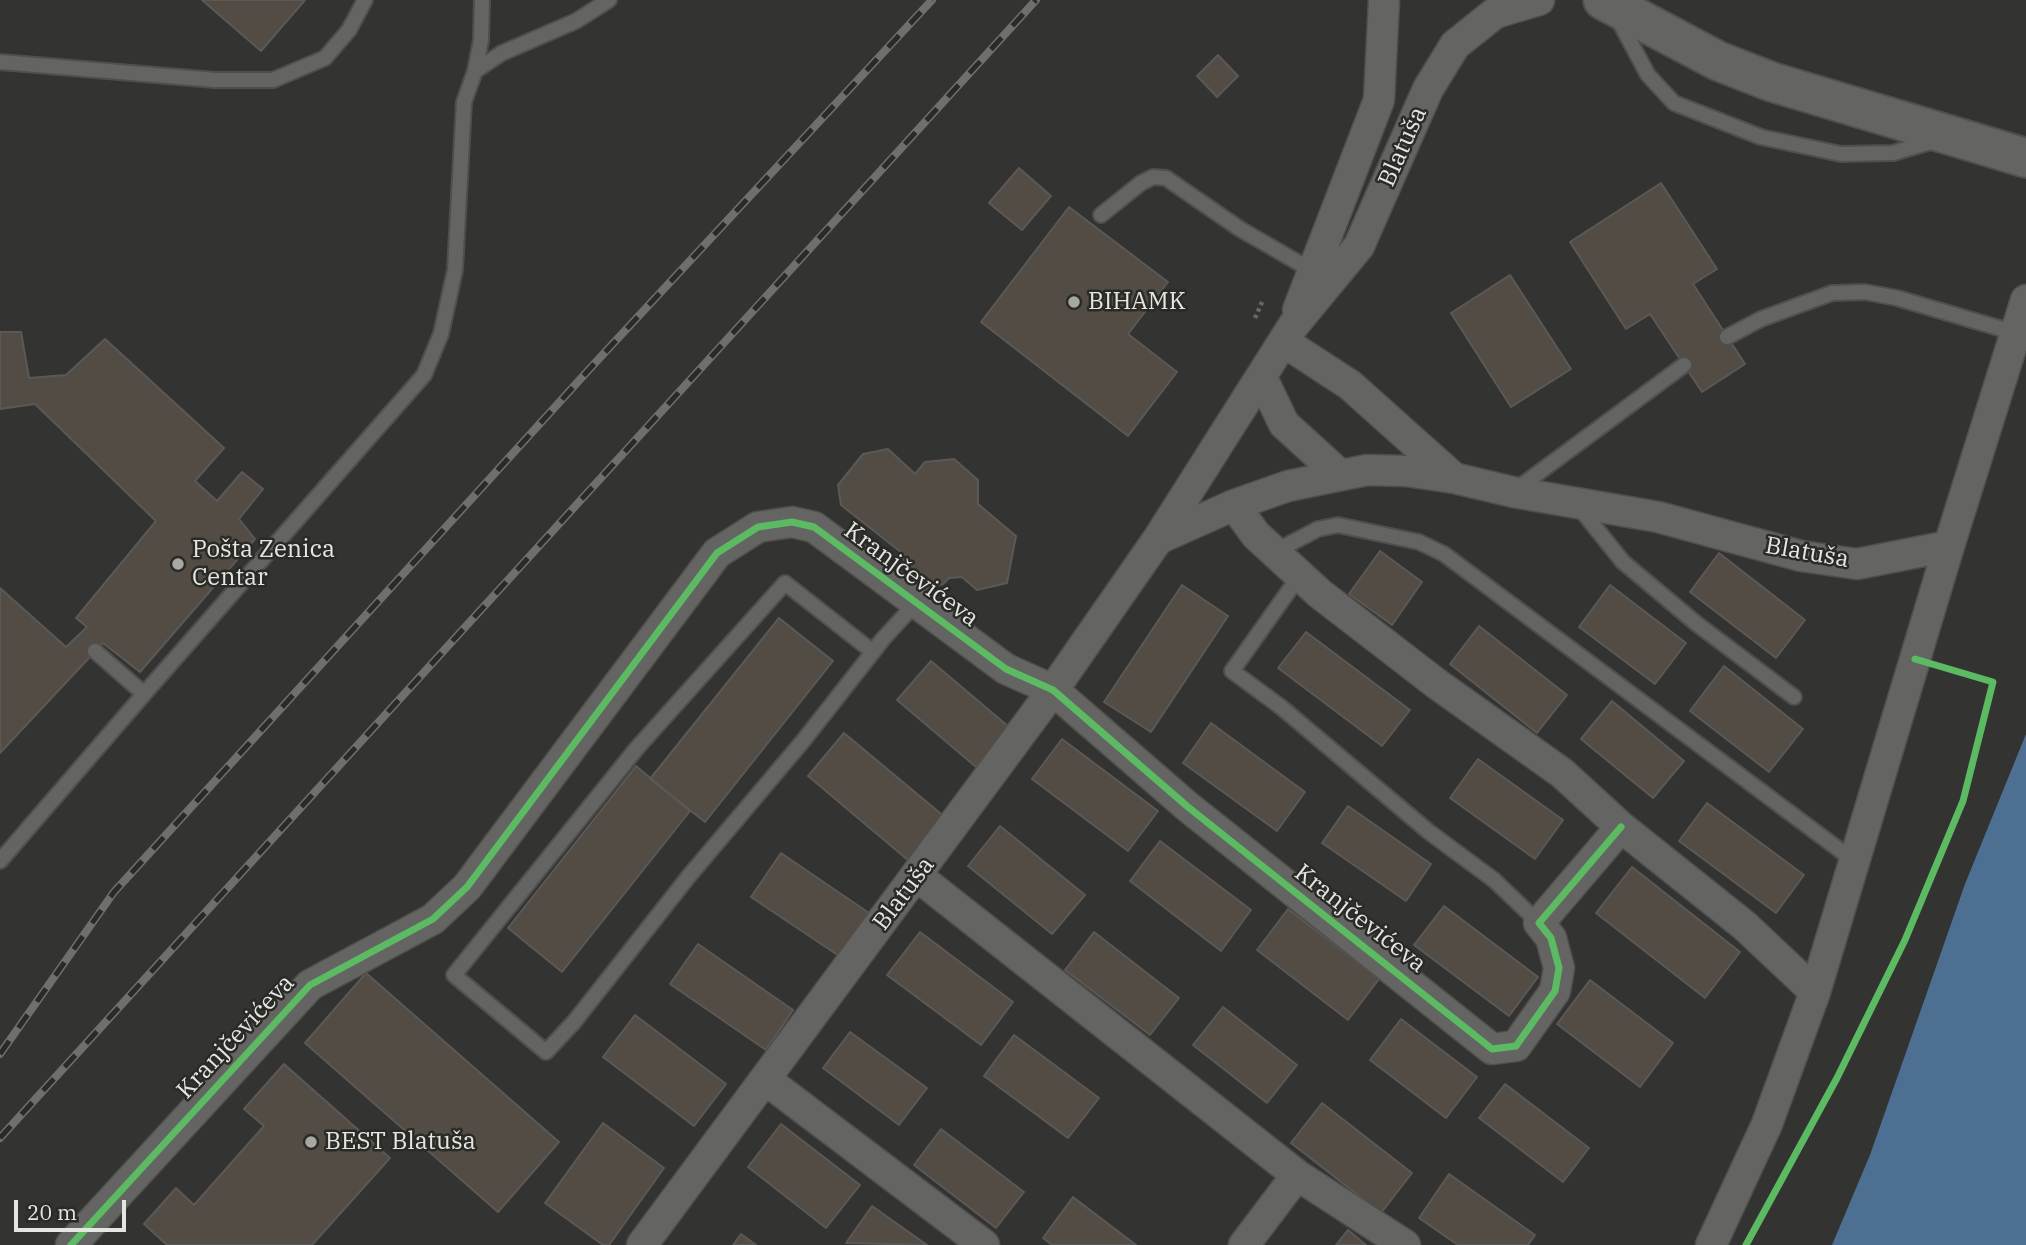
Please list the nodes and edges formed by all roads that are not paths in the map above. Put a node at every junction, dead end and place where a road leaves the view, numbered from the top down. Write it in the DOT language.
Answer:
graph roads {
  1 [pos="365,0"];
  2 [pos="482,0"];
  3 [pos="608,0"];
  4 [pos="1384,0"];
  5 [pos="1539,0"];
  6 [pos="1600,1"];
  7 [pos="0,62"];
  8 [pos="475,71"];
  9 [pos="1952,137"];
  10 [pos="2026,158"];
  11 [pos="1101,215"];
  12 [pos="1311,270"];
  13 [pos="2026,299"];
  14 [pos="2016,333"];
  15 [pos="1289,334"];
  16 [pos="1727,337"];
  17 [pos="1684,365"];
  18 [pos="1262,378"];
  19 [pos="1338,473"];
  20 [pos="1454,478"];
  21 [pos="1513,492"];
  22 [pos="1575,502"];
  23 [pos="1234,505"];
  24 [pos="1158,539"];
  25 [pos="1950,546"];
  26 [pos="1275,552"];
  27 [pos="1300,575"];
  28 [pos="916,603"];
  29 [pos="95,651"];
  30 [pos="873,652"];
  31 [pos="1053,690"];
  32 [pos="144,694"];
  33 [pos="1794,697"];
  34 [pos="1621,827"];
  35 [pos="1853,860"];
  36 [pos="0,861"];
  37 [pos="917,876"];
  38 [pos="1539,923"];
  39 [pos="1815,992"];
  40 [pos="766,1080"];
  41 [pos="1297,1175"];
  42 [pos="83,1241"];
  43 [pos="642,1245"];
  44 [pos="984,1245"];
  45 [pos="1244,1245"];
  46 [pos="1405,1245"];
  47 [pos="1711,1245"];
  1 -- 7 [label="lane"];
  2 -- 8 [label="lane"];
  3 -- 8 [label="lane"];
  4 -- 12 [label="street, Blatuša"];
  5 -- 15 [label="street, Blatuša"];
  6 -- 9 [label="main road"];
  6 -- 9 [label="lane"];
  8 -- 32 [label="lane"];
  9 -- 10 [label="main road"];
  11 -- 12 [label="lane"];
  12 -- 15 [label="street, Blatuša"];
  13 -- 14 [label="street"];
  14 -- 16 [label="lane"];
  14 -- 25 [label="street"];
  15 -- 18 [label="street, Blatuša"];
  15 -- 20 [label="street, Blatuša"];
  17 -- 21 [label="lane"];
  18 -- 19 [label="street"];
  18 -- 24 [label="street, Blatuša"];
  19 -- 20 [label="street, Blatuša"];
  19 -- 23 [label="street, Blatuša"];
  20 -- 21 [label="street, Blatuša"];
  21 -- 22 [label="street, Blatuša"];
  22 -- 25 [label="street, Blatuša"];
  22 -- 33 [label="lane"];
  23 -- 24 [label="street, Blatuša"];
  23 -- 26 [label="street"];
  24 -- 31 [label="street, Blatuša"];
  25 -- 35 [label="street"];
  26 -- 27 [label="street"];
  26 -- 35 [label="lane"];
  27 -- 34 [label="street"];
  27 -- 38 [label="lane"];
  28 -- 30 [label="lane"];
  28 -- 31 [label="street, Kranjčevićeva"];
  28 -- 42 [label="street, Kranjčevićeva"];
  29 -- 32 [label="lane"];
  30 -- 30 [label="lane"];
  31 -- 37 [label="street, Blatuša"];
  31 -- 38 [label="street, Kranjčevićeva"];
  32 -- 36 [label="lane"];
  34 -- 38 [label="street"];
  34 -- 39 [label="street"];
  35 -- 39 [label="street"];
  37 -- 40 [label="street, Blatuša"];
  37 -- 41 [label="street"];
  39 -- 47 [label="street"];
  40 -- 43 [label="street, Blatuša"];
  40 -- 44 [label="street"];
  41 -- 45 [label="street"];
  41 -- 46 [label="street"];
}
